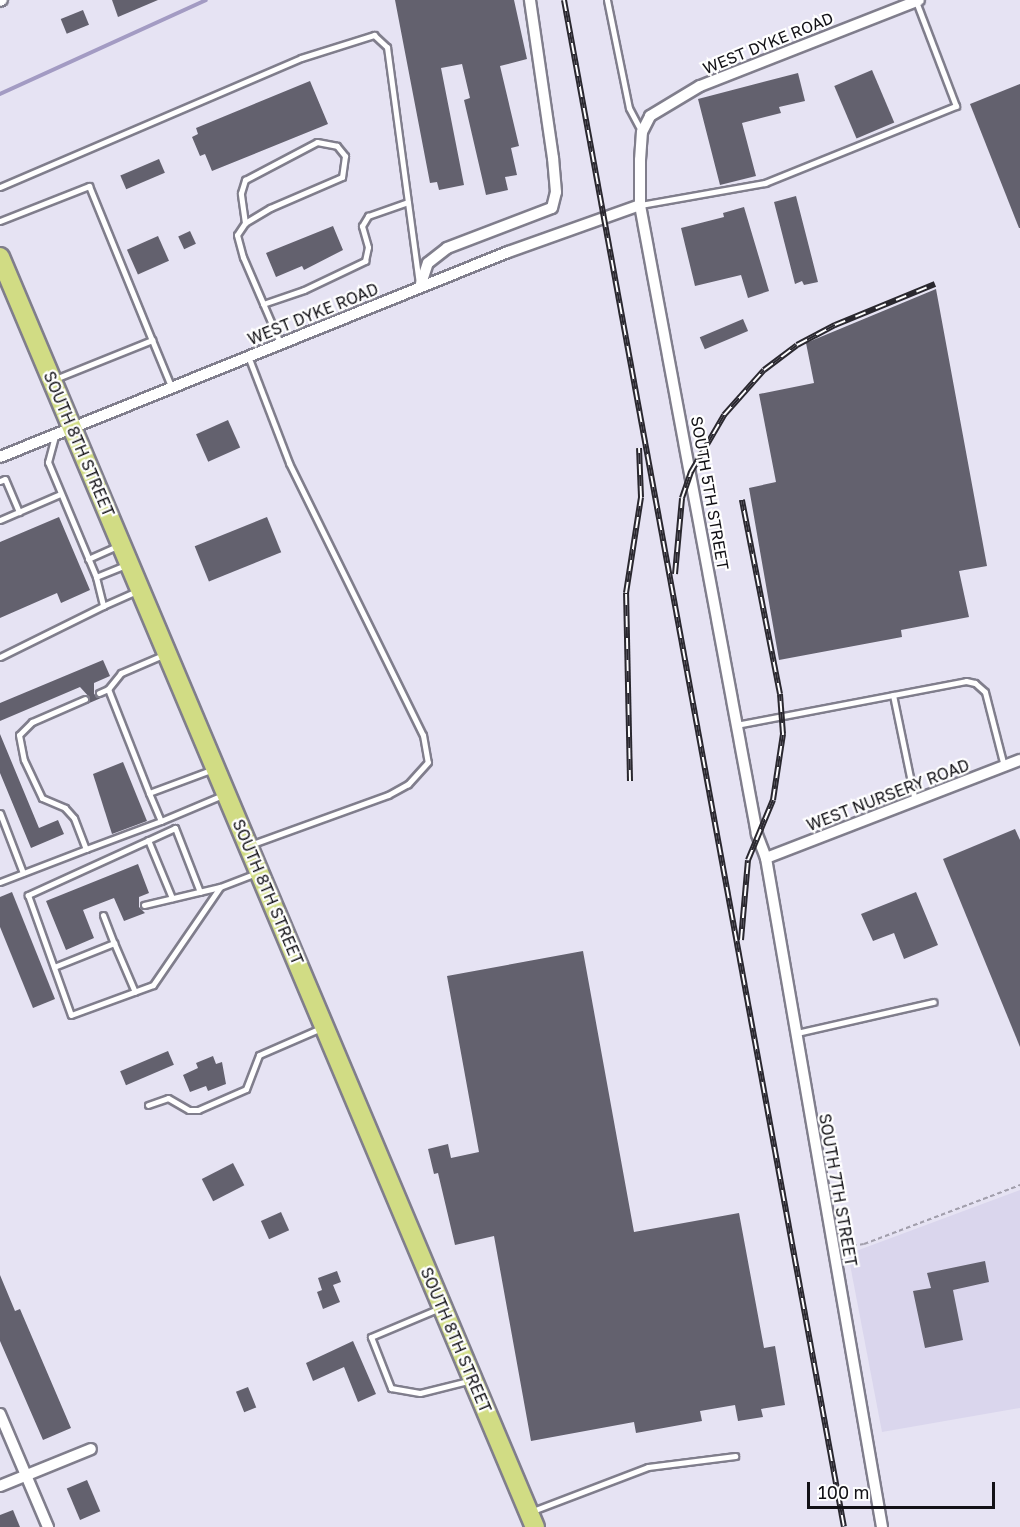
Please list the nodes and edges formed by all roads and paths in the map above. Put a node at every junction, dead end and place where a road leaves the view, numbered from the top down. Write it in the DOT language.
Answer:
graph roads {
  1 [pos="530,0"];
  2 [pos="607,0"];
  3 [pos="917,0"];
  4 [pos="899,3"];
  5 [pos="642,132"];
  6 [pos="0,187"];
  7 [pos="408,202"];
  8 [pos="640,205"];
  9 [pos="0,221"];
  10 [pos="245,223"];
  11 [pos="0,257"];
  12 [pos="420,287"];
  13 [pos="263,304"];
  14 [pos="152,340"];
  15 [pos="280,343"];
  16 [pos="248,356"];
  17 [pos="52,380"];
  18 [pos="171,386"];
  19 [pos="64,430"];
  20 [pos="0,457"];
  21 [pos="0,481"];
  22 [pos="60,494"];
  23 [pos="19,512"];
  24 [pos="0,520"];
  25 [pos="122,544"];
  26 [pos="88,559"];
  27 [pos="129,563"];
  28 [pos="96,577"];
  29 [pos="141,589"];
  30 [pos="103,606"];
  31 [pos="168,653"];
  32 [pos="0,657"];
  33 [pos="108,689"];
  34 [pos="99,693"];
  35 [pos="893,695"];
  36 [pos="85,699"];
  37 [pos="736,725"];
  38 [pos="1020,760"];
  39 [pos="1004,766"];
  40 [pos="216,768"];
  41 [pos="149,794"];
  42 [pos="226,794"];
  43 [pos="915,801"];
  44 [pos="0,813"];
  45 [pos="161,821"];
  46 [pos="148,840"];
  47 [pos="249,846"];
  48 [pos="86,849"];
  49 [pos="766,858"];
  50 [pos="259,872"];
  51 [pos="23,873"];
  52 [pos="0,882"];
  53 [pos="220,887"];
  54 [pos="201,892"];
  55 [pos="172,898"];
  56 [pos="144,905"];
  57 [pos="103,915"];
  58 [pos="114,943"];
  59 [pos="54,967"];
  60 [pos="135,992"];
  61 [pos="934,1002"];
  62 [pos="324,1026"];
  63 [pos="795,1033"];
  64 [pos="148,1105"];
  65 [pos="1020,1185"];
  66 [pos="833,1248"];
  67 [pos="442,1307"];
  68 [pos="473,1379"];
  69 [pos="0,1414"];
  70 [pos="91,1449"];
  71 [pos="735,1456"];
  72 [pos="26,1475"];
  73 [pos="0,1486"];
  74 [pos="532,1520"];
  75 [pos="48,1527"];
  76 [pos="882,1527"];
  1 -- 12 [label="street"];
  2 -- 5 [label="lane"];
  3 -- 4 [label="street, WEST DYKE ROAD"];
  3 -- 8 [label="lane"];
  4 -- 5 [label="street, WEST DYKE ROAD"];
  5 -- 8 [label="street, SOUTH 5TH STREET"];
  6 -- 7 [label="lane"];
  7 -- 12 [label="lane"];
  7 -- 13 [label="lane"];
  8 -- 12 [label="street, WEST DYKE ROAD"];
  8 -- 37 [label="street, SOUTH 5TH STREET"];
  9 -- 14 [label="lane"];
  10 -- 10 [label="lane"];
  10 -- 13 [label="lane"];
  11 -- 17 [label="main road, SOUTH 8TH STREET"];
  12 -- 15 [label="street, WEST DYKE ROAD"];
  13 -- 15 [label="lane"];
  14 -- 17 [label="lane"];
  14 -- 18 [label="lane"];
  15 -- 16 [label="street, WEST DYKE ROAD"];
  16 -- 18 [label="street, WEST DYKE ROAD"];
  16 -- 47 [label="lane"];
  17 -- 19 [label="main road, SOUTH 8TH STREET"];
  18 -- 19 [label="street, WEST DYKE ROAD"];
  19 -- 20 [label="street, WEST DYKE ROAD"];
  19 -- 22 [label="lane"];
  19 -- 25 [label="main road, SOUTH 8TH STREET"];
  21 -- 23 [label="lane"];
  22 -- 23 [label="lane"];
  22 -- 26 [label="lane"];
  23 -- 24 [label="lane"];
  25 -- 26 [label="lane"];
  25 -- 27 [label="main road, SOUTH 8TH STREET"];
  26 -- 28 [label="lane"];
  27 -- 28 [label="lane"];
  27 -- 29 [label="main road, SOUTH 8TH STREET"];
  28 -- 30 [label="lane"];
  29 -- 30 [label="lane"];
  29 -- 31 [label="main road, SOUTH 8TH STREET"];
  30 -- 32 [label="lane"];
  31 -- 33 [label="lane"];
  31 -- 40 [label="main road, SOUTH 8TH STREET"];
  33 -- 34 [label="lane"];
  33 -- 41 [label="lane"];
  35 -- 37 [label="lane"];
  35 -- 39 [label="lane"];
  35 -- 43 [label="lane"];
  36 -- 48 [label="lane"];
  37 -- 49 [label="street, SOUTH 5TH STREET"];
  38 -- 39 [label="street, WEST NURSERY ROAD"];
  39 -- 43 [label="street, WEST NURSERY ROAD"];
  40 -- 41 [label="lane"];
  40 -- 42 [label="main road, SOUTH 8TH STREET"];
  41 -- 45 [label="lane"];
  42 -- 45 [label="lane"];
  42 -- 47 [label="main road, SOUTH 8TH STREET"];
  43 -- 49 [label="street, WEST NURSERY ROAD"];
  44 -- 51 [label="lane"];
  45 -- 48 [label="lane"];
  46 -- 54 [label="lane"];
  46 -- 55 [label="lane"];
  46 -- 59 [label="lane"];
  47 -- 50 [label="main road, SOUTH 8TH STREET"];
  48 -- 51 [label="lane"];
  49 -- 63 [label="street, SOUTH 7TH STREET"];
  50 -- 53 [label="lane"];
  50 -- 62 [label="main road, SOUTH 8TH STREET"];
  51 -- 52 [label="lane"];
  53 -- 54 [label="lane"];
  53 -- 60 [label="lane"];
  54 -- 55 [label="lane"];
  55 -- 56 [label="lane"];
  57 -- 58 [label="lane"];
  58 -- 59 [label="lane"];
  58 -- 60 [label="lane"];
  59 -- 60 [label="lane"];
  61 -- 63 [label="lane"];
  62 -- 64 [label="lane"];
  62 -- 67 [label="main road, SOUTH 8TH STREET"];
  63 -- 66 [label="street, SOUTH 7TH STREET"];
  65 -- 66 [label="path"];
  66 -- 76 [label="street, SOUTH 7TH STREET"];
  67 -- 68 [label="main road, SOUTH 8TH STREET"];
  67 -- 68 [label="lane"];
  68 -- 74 [label="main road, SOUTH 8TH STREET"];
  69 -- 72 [label="street"];
  70 -- 72 [label="street"];
  71 -- 74 [label="lane"];
  72 -- 73 [label="street"];
  72 -- 75 [label="street"];
}
